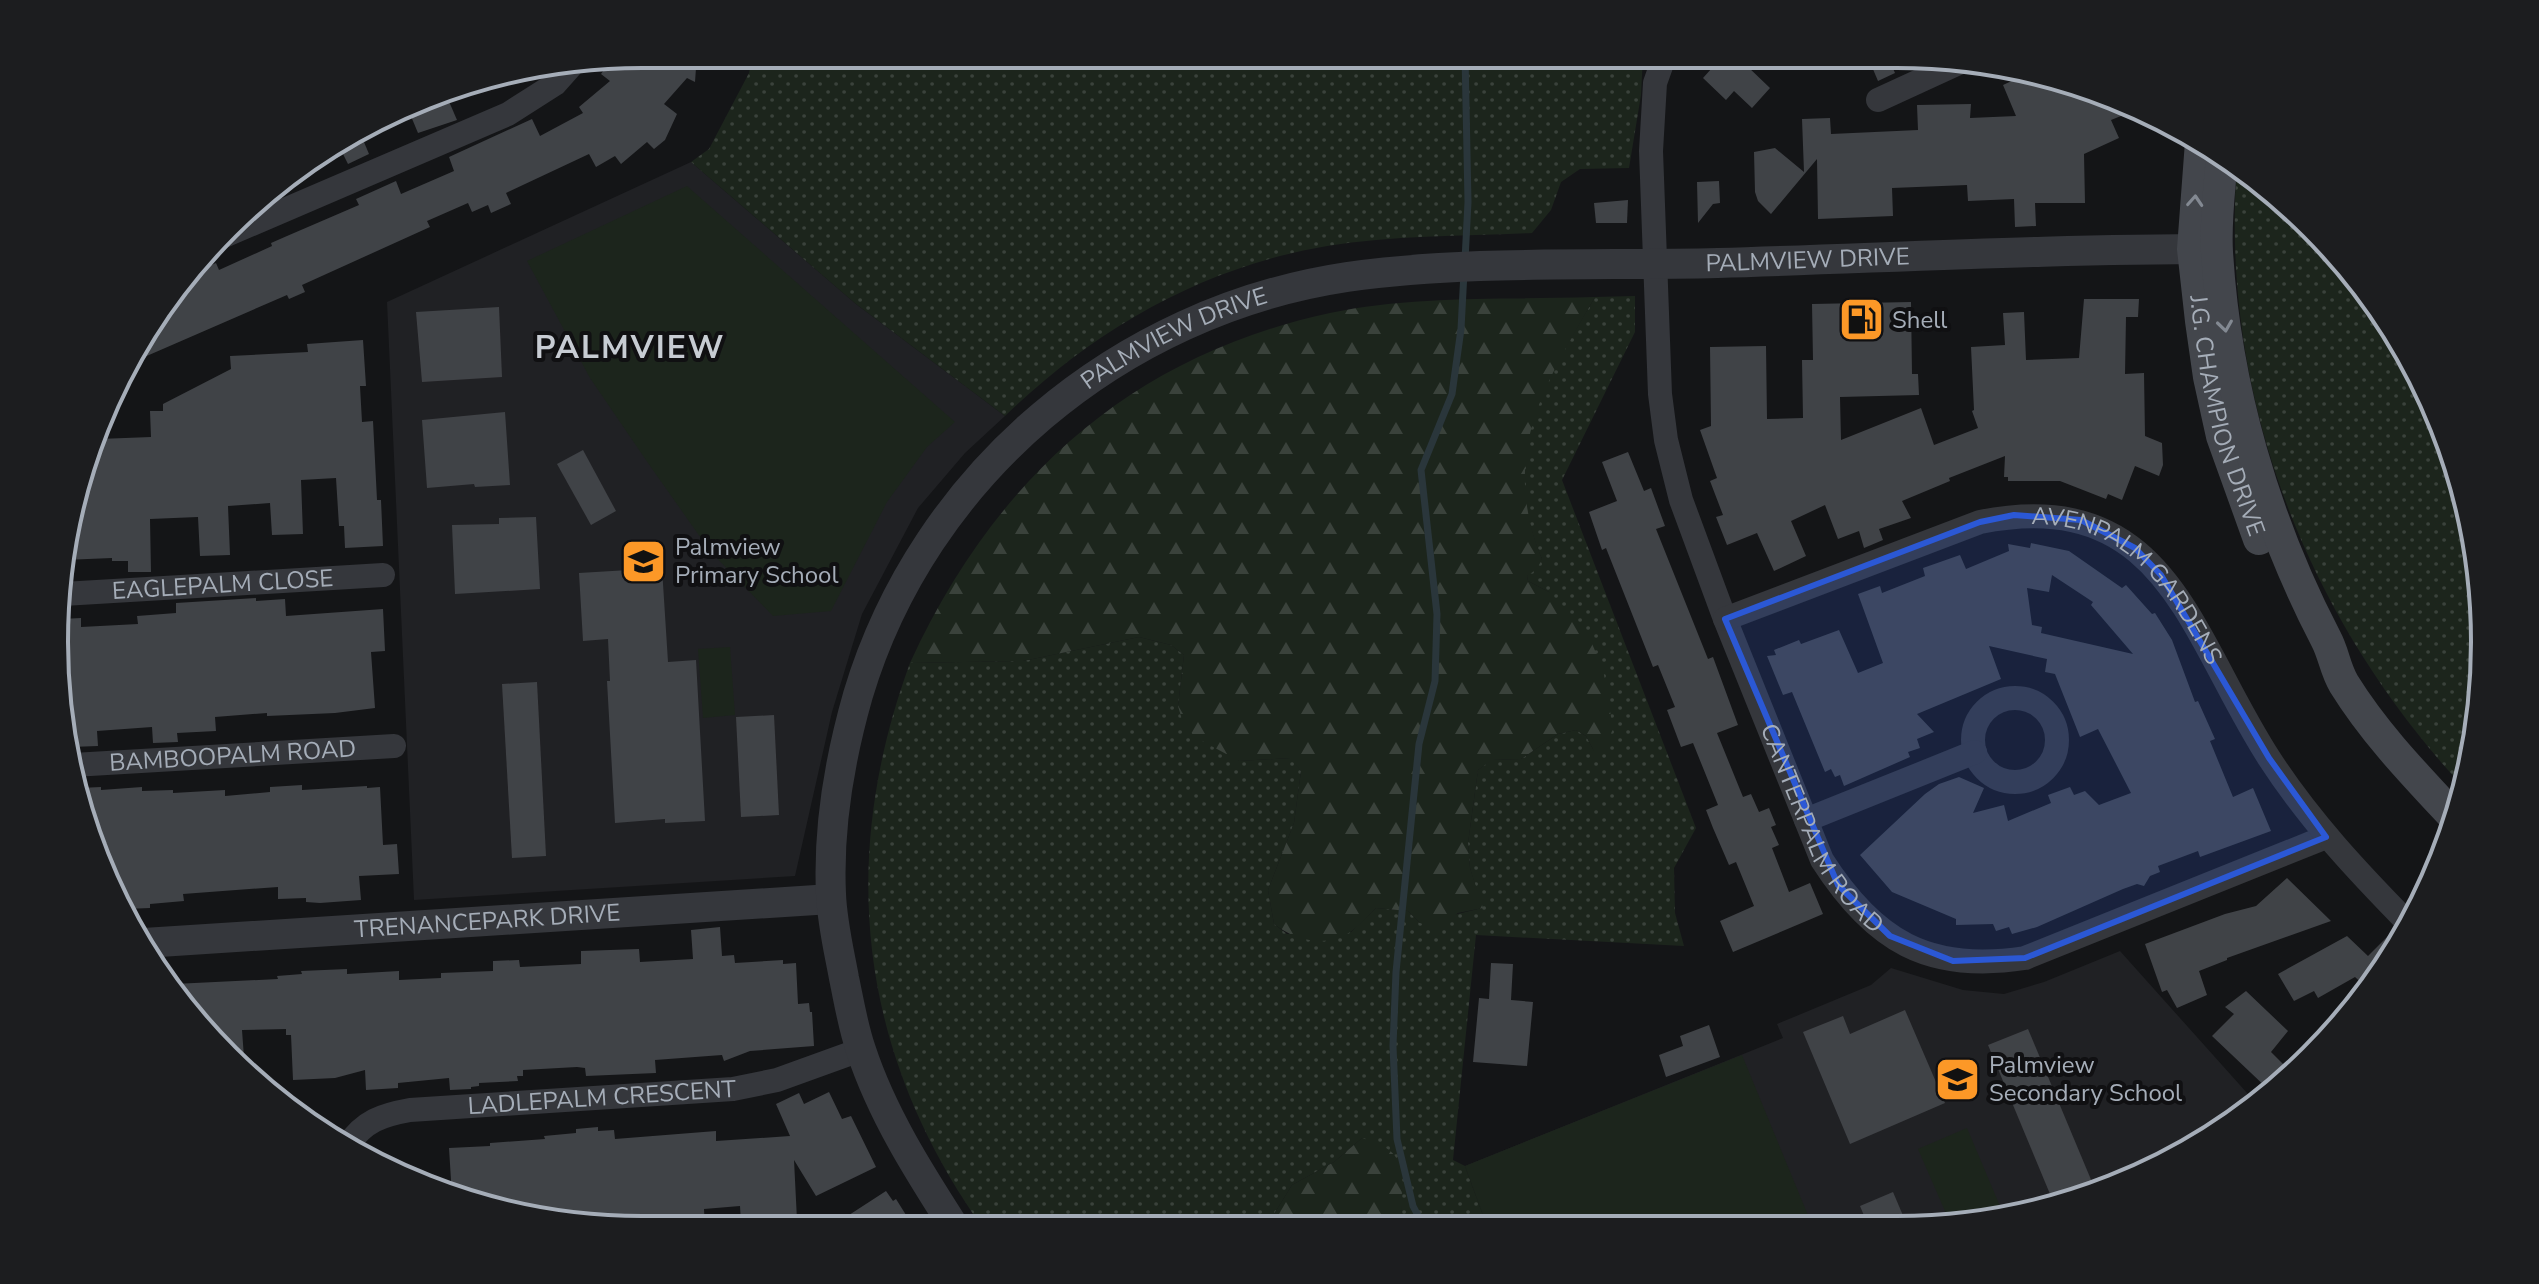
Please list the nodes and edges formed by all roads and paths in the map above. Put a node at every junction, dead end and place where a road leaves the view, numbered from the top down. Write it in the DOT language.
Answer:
graph roads {
  1 [pos="1660,68"];
  2 [pos="1943,70"];
  3 [pos="564,73"];
  4 [pos="1878,100"];
  5 [pos="2202,156"];
  6 [pos="2220,168"];
  7 [pos="246,226"];
  8 [pos="2205,249"];
  9 [pos="1656,264"];
  10 [pos="383,575"];
  11 [pos="70,594"];
  12 [pos="1725,619"];
  13 [pos="394,746"];
  14 [pos="1975,752"];
  15 [pos="82,764"];
  16 [pos="2446,808"];
  17 [pos="1806,820"];
  18 [pos="2326,837"];
  19 [pos="831,899"];
  20 [pos="2401,916"];
  21 [pos="153,942"];
  22 [pos="860,1050"];
  23 [pos="354,1138"];
  24 [pos="947,1216"];
  1 -- 9 [label="street, CANTERPALM ROAD"];
  2 -- 4 [label="street"];
  3 -- 7 [label="street"];
  8 -- 5 [label="main road, J.G. CHAMPION DRIVE, one-way"];
  6 -- 8 [label="main road, J.G. CHAMPION DRIVE"];
  8 -- 9 [label="street, PALMVIEW DRIVE"];
  8 -- 16 [label="main road, J.G. CHAMPION DRIVE"];
  9 -- 12 [label="street, CANTERPALM ROAD"];
  9 -- 19 [label="street, PALMVIEW DRIVE"];
  10 -- 11 [label="street, EAGLEPALM CLOSE"];
  12 -- 17 [label="street, CANTERPALM ROAD"];
  12 -- 18 [label="street, AVENPALM GARDENS"];
  13 -- 15 [label="street, BAMBOOPALM ROAD"];
  14 -- 17 [label="street"];
  17 -- 18 [label="street, CANTERPALM ROAD"];
  18 -- 20 [label="street, AVENPALM GARDENS"];
  19 -- 21 [label="street, TRENANCEPARK DRIVE"];
  19 -- 22 [label="street, PALMVIEW DRIVE"];
  22 -- 23 [label="street, LADLEPALM CRESCENT"];
  22 -- 24 [label="street, PALMVIEW DRIVE"];
}
